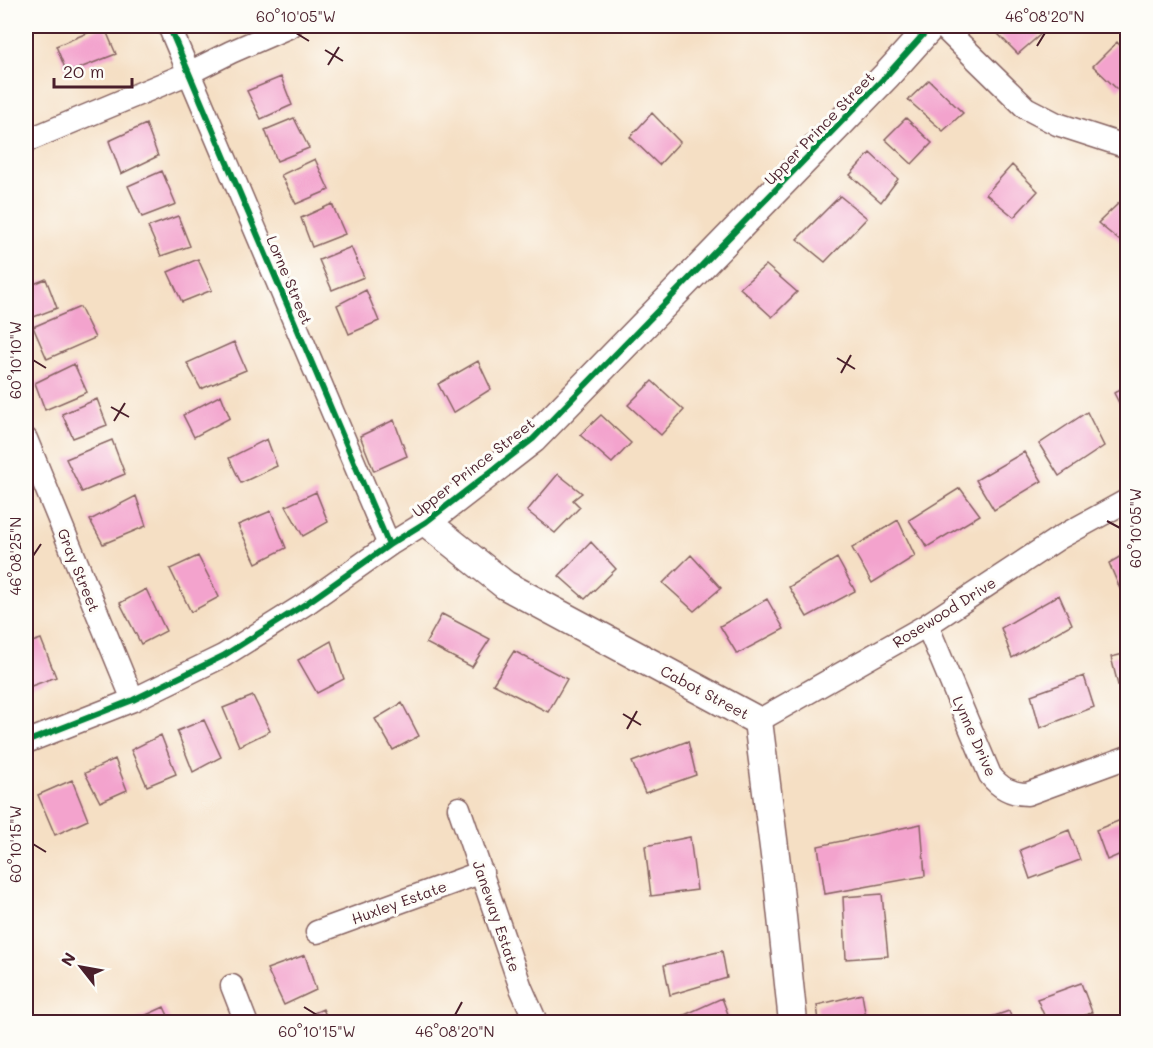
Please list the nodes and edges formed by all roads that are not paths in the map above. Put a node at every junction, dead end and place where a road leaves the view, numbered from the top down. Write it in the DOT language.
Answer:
graph roads {
  1 [pos="169,26"];
  2 [pos="291,26"];
  3 [pos="931,26"];
  4 [pos="942,26"];
  5 [pos="189,73"];
  6 [pos="26,141"];
  7 [pos="1128,147"];
  8 [pos="26,439"];
  9 [pos="1128,500"];
  10 [pos="426,522"];
  11 [pos="389,545"];
  12 [pos="927,625"];
  13 [pos="133,700"];
  14 [pos="758,721"];
  15 [pos="26,742"];
  16 [pos="1128,757"];
  17 [pos="459,808"];
  18 [pos="482,872"];
  19 [pos="317,932"];
  20 [pos="232,986"];
  21 [pos="246,1023"];
  22 [pos="536,1023"];
  23 [pos="793,1023"];
  1 -- 5 [label="street, Lorne Street"];
  2 -- 5 [label="street"];
  3 -- 10 [label="street, Upper Prince Street"];
  4 -- 7 [label="street"];
  5 -- 6 [label="street"];
  5 -- 11 [label="street, Lorne Street"];
  8 -- 13 [label="street, Gray Street"];
  9 -- 12 [label="street, Rosewood Drive"];
  10 -- 11 [label="street, Upper Prince Street"];
  10 -- 14 [label="street, Cabot Street"];
  11 -- 13 [label="street, Upper Prince Street"];
  12 -- 14 [label="street, Rosewood Drive"];
  12 -- 16 [label="street, Lynne Drive"];
  13 -- 15 [label="street, Upper Prince Street"];
  14 -- 23 [label="street, Cabot Street"];
  17 -- 18 [label="street, Janeway Estate"];
  18 -- 19 [label="street, Huxley Estate"];
  18 -- 22 [label="street, Janeway Estate"];
  20 -- 21 [label="street"];
}
